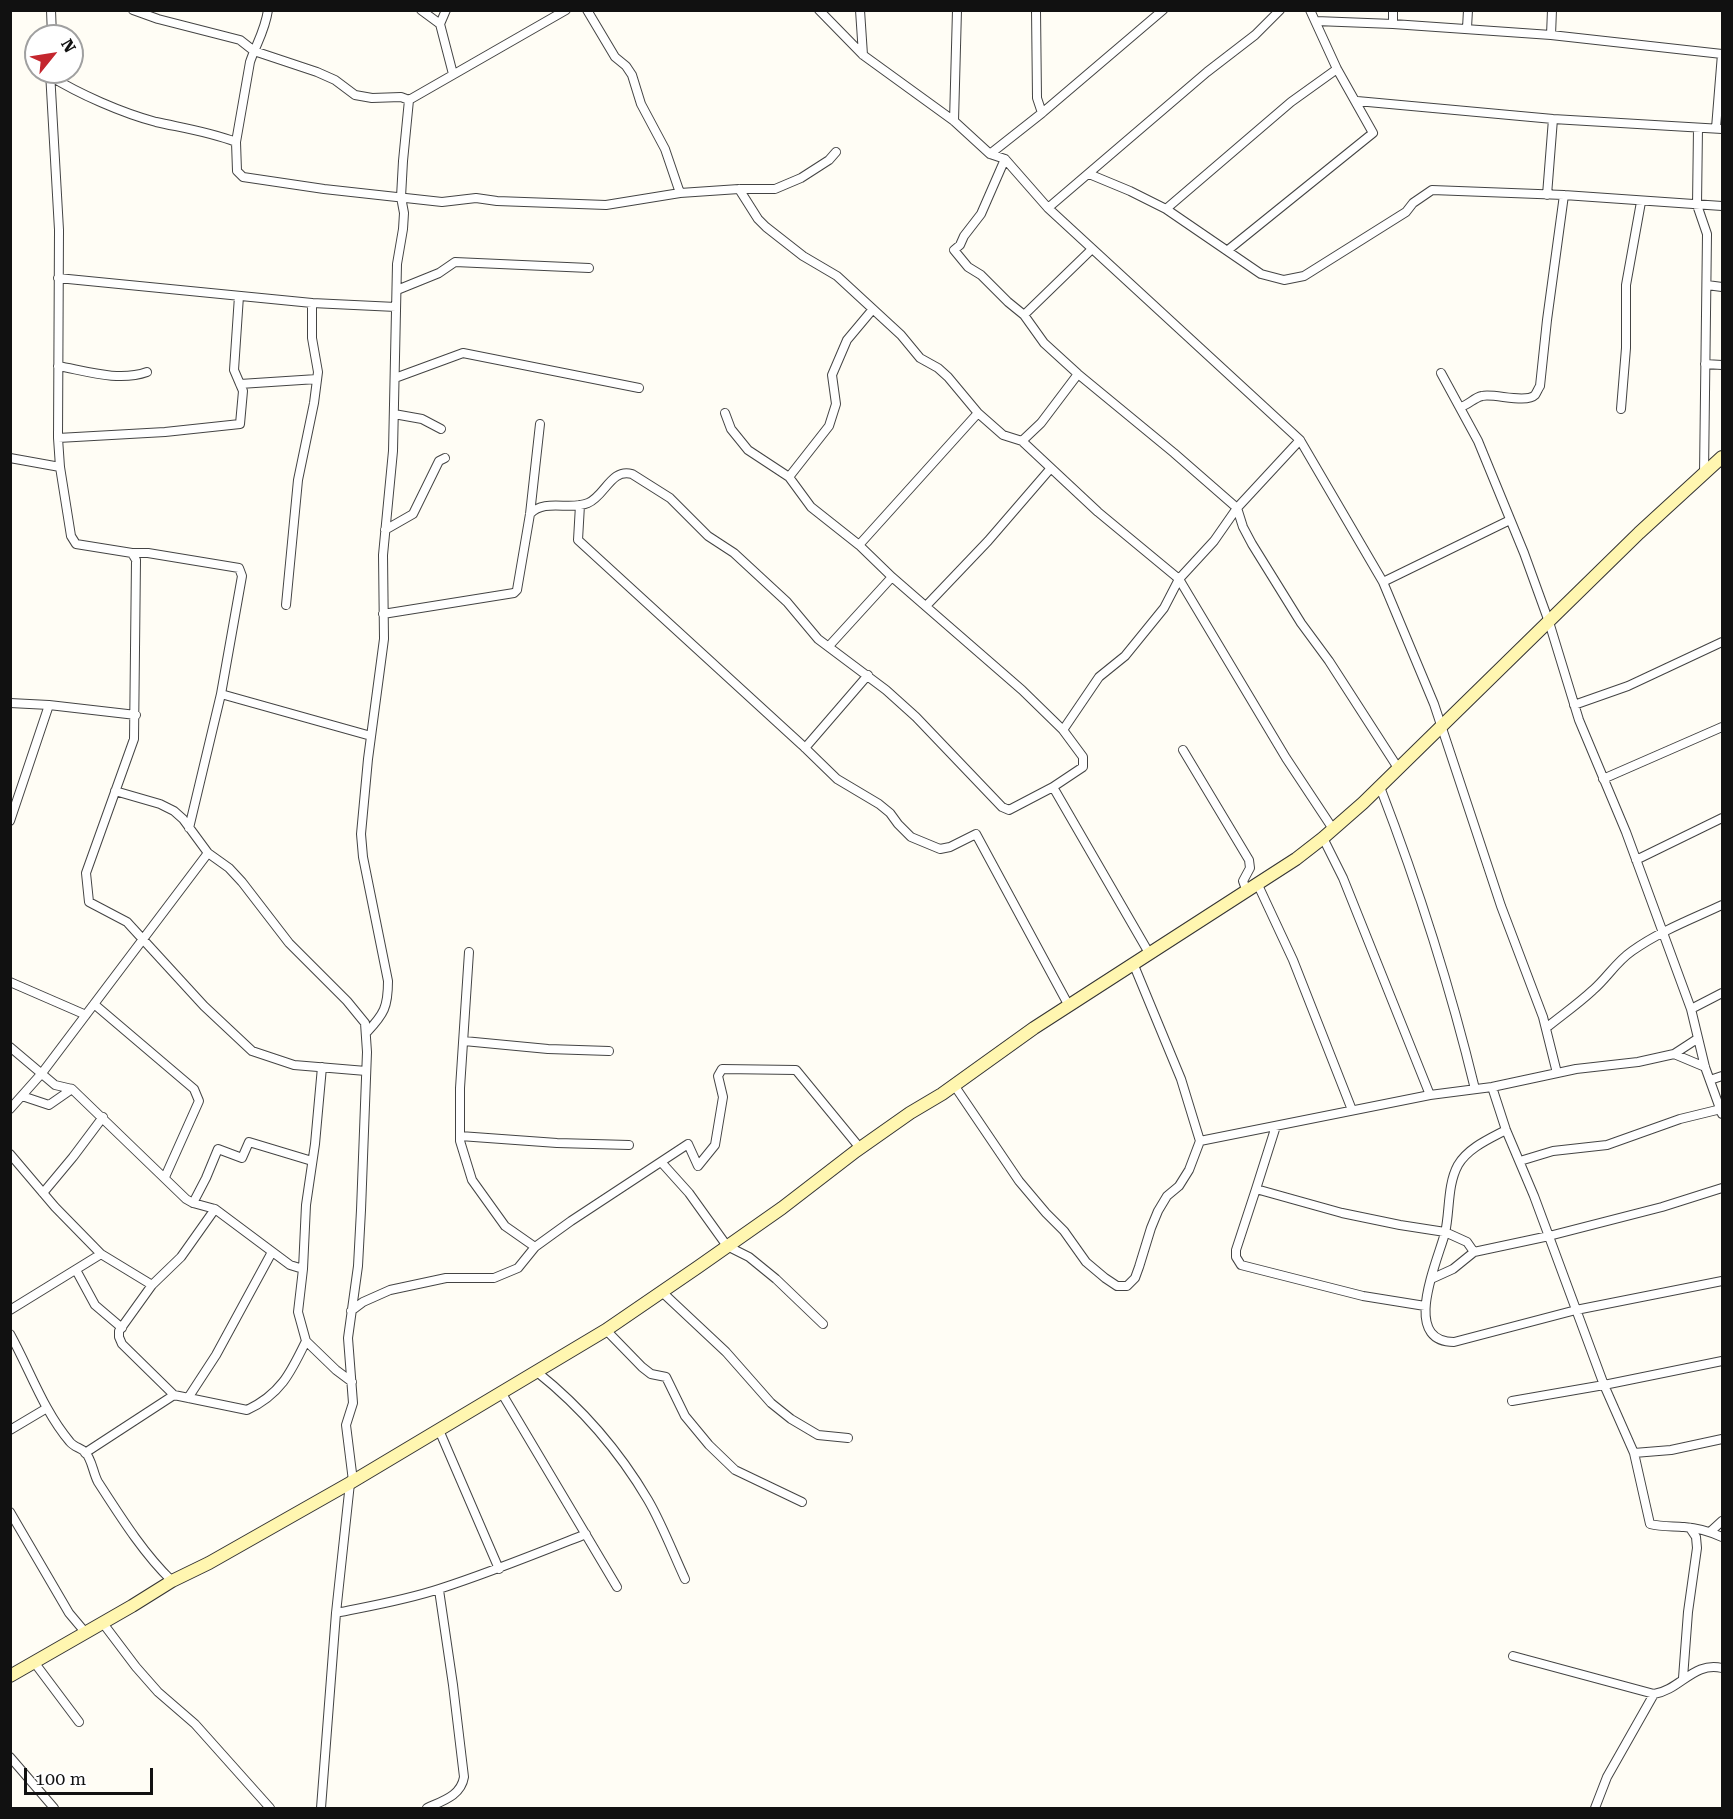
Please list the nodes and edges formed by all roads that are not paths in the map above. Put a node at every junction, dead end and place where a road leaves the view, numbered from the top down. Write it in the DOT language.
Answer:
graph roads {
  1 [pos="133,10"];
  2 [pos="268,10"];
  3 [pos="421,10"];
  4 [pos="446,10"];
  5 [pos="566,10"];
  6 [pos="587,10"];
  7 [pos="819,10"];
  8 [pos="860,10"];
  9 [pos="957,10"];
  10 [pos="1163,10"];
  11 [pos="1280,10"];
  12 [pos="1310,10"];
  13 [pos="1393,10"];
  14 [pos="1468,10"];
  15 [pos="1552,10"];
  16 [pos="1037,11"];
  17 [pos="1316,21"];
  18 [pos="440,24"];
  19 [pos="1393,24"];
  20 [pos="1467,28"];
  21 [pos="1551,35"];
  22 [pos="254,51"];
  23 [pos="1722,54"];
  24 [pos="863,55"];
  25 [pos="1337,69"];
  26 [pos="453,74"];
  27 [pos="51,84"];
  28 [pos="64,84"];
  29 [pos="409,100"];
  30 [pos="1357,101"];
  31 [pos="1042,113"];
  32 [pos="1553,119"];
  33 [pos="954,121"];
  34 [pos="1698,128"];
  35 [pos="1719,129"];
  36 [pos="236,142"];
  37 [pos="836,152"];
  38 [pos="990,154"];
  39 [pos="1005,159"];
  40 [pos="1089,174"];
  41 [pos="739,189"];
  42 [pos="680,193"];
  43 [pos="1546,195"];
  44 [pos="1564,195"];
  45 [pos="401,197"];
  46 [pos="1641,202"];
  47 [pos="1697,205"];
  48 [pos="1722,206"];
  49 [pos="1048,208"];
  50 [pos="1166,209"];
  51 [pos="1091,250"];
  52 [pos="1228,250"];
  53 [pos="589,268"];
  54 [pos="58,278"];
  55 [pos="1707,285"];
  56 [pos="1722,286"];
  57 [pos="397,290"];
  58 [pos="239,296"];
  59 [pos="312,303"];
  60 [pos="396,306"];
  61 [pos="873,309"];
  62 [pos="1024,315"];
  63 [pos="1705,364"];
  64 [pos="1722,365"];
  65 [pos="58,366"];
  66 [pos="147,372"];
  67 [pos="1441,372"];
  68 [pos="1078,374"];
  69 [pos="395,378"];
  70 [pos="317,379"];
  71 [pos="240,384"];
  72 [pos="639,388"];
  73 [pos="1460,407"];
  74 [pos="1621,409"];
  75 [pos="725,413"];
  76 [pos="978,413"];
  77 [pos="394,414"];
  78 [pos="540,424"];
  79 [pos="441,429"];
  80 [pos="58,438"];
  81 [pos="1300,440"];
  82 [pos="1022,441"];
  83 [pos="1722,456"];
  84 [pos="10,458"];
  85 [pos="446,458"];
  86 [pos="60,467"];
  87 [pos="1051,468"];
  88 [pos="1704,474"];
  89 [pos="789,477"];
  90 [pos="580,505"];
  91 [pos="1237,508"];
  92 [pos="530,514"];
  93 [pos="1510,520"];
  94 [pos="385,530"];
  95 [pos="859,545"];
  96 [pos="132,554"];
  97 [pos="892,577"];
  98 [pos="1179,579"];
  99 [pos="1383,582"];
  100 [pos="286,605"];
  101 [pos="926,606"];
  102 [pos="383,614"];
  103 [pos="1549,622"];
  104 [pos="1722,642"];
  105 [pos="829,646"];
  106 [pos="868,675"];
  107 [pos="221,694"];
  108 [pos="10,703"];
  109 [pos="50,705"];
  110 [pos="1575,705"];
  111 [pos="136,715"];
  112 [pos="1442,726"];
  113 [pos="1722,727"];
  114 [pos="1063,730"];
  115 [pos="371,736"];
  116 [pos="805,748"];
  117 [pos="1183,750"];
  118 [pos="1398,768"];
  119 [pos="1603,778"];
  120 [pos="1053,787"];
  121 [pos="1380,787"];
  122 [pos="15,790"];
  123 [pos="115,791"];
  124 [pos="1722,818"];
  125 [pos="10,820"];
  126 [pos="189,828"];
  127 [pos="1333,829"];
  128 [pos="1323,838"];
  129 [pos="208,853"];
  130 [pos="1636,860"];
  131 [pos="1252,888"];
  132 [pos="1722,904"];
  133 [pos="1663,932"];
  134 [pos="144,939"];
  135 [pos="469,952"];
  136 [pos="1149,953"];
  137 [pos="1133,963"];
  138 [pos="10,982"];
  139 [pos="1722,993"];
  140 [pos="94,1004"];
  141 [pos="1069,1006"];
  142 [pos="1691,1009"];
  143 [pos="86,1015"];
  144 [pos="1546,1028"];
  145 [pos="367,1032"];
  146 [pos="1697,1039"];
  147 [pos="464,1041"];
  148 [pos="10,1047"];
  149 [pos="609,1051"];
  150 [pos="1674,1054"];
  151 [pos="322,1067"];
  152 [pos="1705,1067"];
  153 [pos="366,1071"];
  154 [pos="42,1073"];
  155 [pos="1557,1073"];
  156 [pos="1722,1076"];
  157 [pos="1710,1080"];
  158 [pos="954,1085"];
  159 [pos="1491,1087"];
  160 [pos="72,1089"];
  161 [pos="1476,1089"];
  162 [pos="1430,1095"];
  163 [pos="21,1096"];
  164 [pos="10,1109"];
  165 [pos="1352,1110"];
  166 [pos="1722,1111"];
  167 [pos="103,1117"];
  168 [pos="1276,1126"];
  169 [pos="1506,1130"];
  170 [pos="460,1136"];
  171 [pos="1200,1140"];
  172 [pos="629,1144"];
  173 [pos="860,1148"];
  174 [pos="312,1161"];
  175 [pos="1520,1161"];
  176 [pos="12,1162"];
  177 [pos="662,1163"];
  178 [pos="165,1177"];
  179 [pos="1722,1188"];
  180 [pos="1256,1189"];
  181 [pos="43,1193"];
  182 [pos="193,1203"];
  183 [pos="215,1209"];
  184 [pos="1445,1232"];
  185 [pos="1550,1236"];
  186 [pos="727,1246"];
  187 [pos="535,1247"];
  188 [pos="272,1252"];
  189 [pos="1474,1252"];
  190 [pos="101,1254"];
  191 [pos="303,1269"];
  192 [pos="76,1270"];
  193 [pos="1431,1279"];
  194 [pos="1722,1281"];
  195 [pos="152,1285"];
  196 [pos="662,1292"];
  197 [pos="1425,1306"];
  198 [pos="10,1310"];
  199 [pos="1576,1310"];
  200 [pos="351,1311"];
  201 [pos="823,1324"];
  202 [pos="122,1328"];
  203 [pos="606,1330"];
  204 [pos="10,1334"];
  205 [pos="306,1341"];
  206 [pos="1722,1361"];
  207 [pos="537,1372"];
  208 [pos="352,1382"];
  209 [pos="1604,1385"];
  210 [pos="501,1392"];
  211 [pos="174,1395"];
  212 [pos="188,1398"];
  213 [pos="1512,1401"];
  214 [pos="47,1408"];
  215 [pos="10,1430"];
  216 [pos="438,1430"];
  217 [pos="848,1438"];
  218 [pos="1722,1439"];
  219 [pos="85,1453"];
  220 [pos="1634,1453"];
  221 [pos="352,1482"];
  222 [pos="802,1502"];
  223 [pos="10,1512"];
  224 [pos="1722,1521"];
  225 [pos="1690,1528"];
  226 [pos="1710,1532"];
  227 [pos="586,1534"];
  228 [pos="1722,1537"];
  229 [pos="499,1569"];
  230 [pos="685,1579"];
  231 [pos="172,1581"];
  232 [pos="617,1587"];
  233 [pos="439,1590"];
  234 [pos="336,1613"];
  235 [pos="102,1622"];
  236 [pos="85,1632"];
  237 [pos="1513,1656"];
  238 [pos="34,1662"];
  239 [pos="1722,1668"];
  240 [pos="10,1676"];
  241 [pos="1683,1678"];
  242 [pos="1654,1694"];
  243 [pos="79,1722"];
  244 [pos="10,1757"];
  245 [pos="54,1809"];
  246 [pos="270,1809"];
  247 [pos="321,1809"];
  248 [pos="427,1809"];
  249 [pos="1595,1809"];
  1 -- 22 [label="street"];
  2 -- 22 [label="street"];
  3 -- 18 [label="street"];
  4 -- 18 [label="street"];
  5 -- 26 [label="street"];
  6 -- 42 [label="street"];
  7 -- 24 [label="street"];
  8 -- 24 [label="street"];
  9 -- 33 [label="street"];
  10 -- 31 [label="street"];
  11 -- 40 [label="street"];
  12 -- 17 [label="street"];
  13 -- 19 [label="street"];
  14 -- 20 [label="street"];
  15 -- 21 [label="street"];
  16 -- 31 [label="street"];
  17 -- 19 [label="street"];
  17 -- 25 [label="street"];
  18 -- 26 [label="street"];
  19 -- 20 [label="street"];
  20 -- 21 [label="street"];
  21 -- 23 [label="street"];
  22 -- 29 [label="street"];
  22 -- 36 [label="street"];
  23 -- 35 [label="street"];
  24 -- 33 [label="street"];
  25 -- 30 [label="street"];
  25 -- 50 [label="street"];
  26 -- 29 [label="street"];
  27 -- 54 [label="street"];
  28 -- 36 [label="street"];
  29 -- 45 [label="street"];
  30 -- 32 [label="street"];
  30 -- 52 [label="street"];
  31 -- 38 [label="street"];
  32 -- 34 [label="street"];
  32 -- 43 [label="street"];
  33 -- 38 [label="street"];
  34 -- 35 [label="street"];
  34 -- 47 [label="street"];
  36 -- 45 [label="street"];
  37 -- 41 [label="street"];
  38 -- 39 [label="street"];
  39 -- 49 [label="street"];
  39 -- 62 [label="street"];
  40 -- 49 [label="street"];
  40 -- 50 [label="street"];
  41 -- 42 [label="street"];
  41 -- 61 [label="street"];
  42 -- 45 [label="street"];
  43 -- 44 [label="street"];
  43 -- 52 [label="street"];
  44 -- 46 [label="street"];
  44 -- 73 [label="street"];
  45 -- 57 [label="street"];
  46 -- 47 [label="street"];
  46 -- 74 [label="street"];
  47 -- 48 [label="street"];
  47 -- 55 [label="street"];
  49 -- 51 [label="street"];
  50 -- 52 [label="street"];
  51 -- 62 [label="street"];
  51 -- 81 [label="street"];
  53 -- 57 [label="street"];
  54 -- 58 [label="street"];
  54 -- 65 [label="street"];
  55 -- 56 [label="street"];
  55 -- 63 [label="street"];
  57 -- 60 [label="street"];
  58 -- 59 [label="street"];
  58 -- 71 [label="street"];
  59 -- 60 [label="street"];
  59 -- 70 [label="street"];
  60 -- 69 [label="street"];
  61 -- 76 [label="street"];
  61 -- 89 [label="street"];
  62 -- 68 [label="street"];
  63 -- 64 [label="street"];
  63 -- 88 [label="street"];
  65 -- 66 [label="street"];
  65 -- 80 [label="street"];
  67 -- 73 [label="street"];
  68 -- 82 [label="street"];
  68 -- 91 [label="street"];
  69 -- 72 [label="street"];
  69 -- 77 [label="street"];
  70 -- 71 [label="street"];
  70 -- 100 [label="street"];
  71 -- 80 [label="street"];
  73 -- 93 [label="street"];
  75 -- 89 [label="street"];
  76 -- 82 [label="street"];
  76 -- 95 [label="street"];
  77 -- 79 [label="street"];
  77 -- 94 [label="street"];
  78 -- 92 [label="street"];
  80 -- 86 [label="street"];
  81 -- 91 [label="street"];
  81 -- 99 [label="street"];
  82 -- 87 [label="street"];
  83 -- 88 [label="street"];
  84 -- 86 [label="street"];
  85 -- 94 [label="street"];
  86 -- 96 [label="street"];
  87 -- 98 [label="street"];
  87 -- 101 [label="street"];
  88 -- 103 [label="street"];
  89 -- 95 [label="street"];
  90 -- 92 [label="street"];
  90 -- 105 [label="street"];
  90 -- 116 [label="street"];
  91 -- 98 [label="street"];
  91 -- 118 [label="street"];
  92 -- 102 [label="street"];
  93 -- 99 [label="street"];
  93 -- 103 [label="street"];
  94 -- 102 [label="street"];
  95 -- 97 [label="street"];
  96 -- 107 [label="street"];
  96 -- 111 [label="street"];
  97 -- 101 [label="street"];
  97 -- 105 [label="street"];
  98 -- 114 [label="street"];
  98 -- 127 [label="street"];
  99 -- 112 [label="street"];
  101 -- 114 [label="street"];
  102 -- 115 [label="street"];
  103 -- 110 [label="street"];
  103 -- 112 [label="street"];
  104 -- 110 [label="street"];
  105 -- 106 [label="street"];
  106 -- 116 [label="street"];
  106 -- 120 [label="street"];
  107 -- 115 [label="street"];
  107 -- 126 [label="street"];
  108 -- 109 [label="street"];
  109 -- 111 [label="street"];
  109 -- 122 [label="street"];
  110 -- 119 [label="street"];
  111 -- 123 [label="street"];
  112 -- 118 [label="street"];
  112 -- 144 [label="street"];
  113 -- 119 [label="street"];
  114 -- 120 [label="street"];
  115 -- 145 [label="street"];
  116 -- 141 [label="street"];
  117 -- 131 [label="street"];
  118 -- 121 [label="street"];
  119 -- 130 [label="street"];
  120 -- 136 [label="street"];
  121 -- 127 [label="street"];
  121 -- 161 [label="street"];
  122 -- 125 [label="street"];
  123 -- 126 [label="street"];
  123 -- 134 [label="street"];
  124 -- 130 [label="street"];
  126 -- 129 [label="street"];
  127 -- 128 [label="street"];
  128 -- 131 [label="street"];
  128 -- 162 [label="street"];
  129 -- 134 [label="street"];
  129 -- 145 [label="street"];
  130 -- 133 [label="street"];
  131 -- 136 [label="street"];
  131 -- 165 [label="street"];
  132 -- 133 [label="street"];
  133 -- 142 [label="street"];
  133 -- 144 [label="street"];
  134 -- 140 [label="street"];
  134 -- 151 [label="street"];
  135 -- 147 [label="street"];
  136 -- 137 [label="street"];
  137 -- 141 [label="street"];
  137 -- 171 [label="street"];
  138 -- 143 [label="street"];
  139 -- 142 [label="street"];
  140 -- 143 [label="street"];
  140 -- 178 [label="street"];
  141 -- 158 [label="street"];
  142 -- 146 [label="street"];
  143 -- 154 [label="street"];
  144 -- 155 [label="street"];
  145 -- 153 [label="street"];
  146 -- 150 [label="street"];
  146 -- 152 [label="street"];
  147 -- 149 [label="street"];
  147 -- 170 [label="street"];
  148 -- 154 [label="street"];
  150 -- 152 [label="street"];
  150 -- 155 [label="street"];
  151 -- 153 [label="street"];
  151 -- 174 [label="street"];
  152 -- 157 [label="street"];
  153 -- 200 [label="street"];
  154 -- 160 [label="street"];
  154 -- 163 [label="street"];
  155 -- 159 [label="street"];
  156 -- 157 [label="street"];
  157 -- 166 [label="street"];
  158 -- 171 [label="street"];
  158 -- 173 [label="street"];
  159 -- 161 [label="street"];
  159 -- 169 [label="street"];
  160 -- 163 [label="street"];
  160 -- 167 [label="street"];
  161 -- 162 [label="street"];
  162 -- 165 [label="street"];
  163 -- 164 [label="street"];
  165 -- 168 [label="street"];
  166 -- 175 [label="street"];
  167 -- 178 [label="street"];
  167 -- 181 [label="street"];
  168 -- 171 [label="street"];
  168 -- 180 [label="street"];
  169 -- 175 [label="street"];
  169 -- 184 [label="street"];
  170 -- 172 [label="street"];
  170 -- 187 [label="street"];
  173 -- 177 [label="street"];
  173 -- 186 [label="street"];
  174 -- 182 [label="street"];
  174 -- 191 [label="street"];
  175 -- 185 [label="street"];
  176 -- 181 [label="street"];
  177 -- 186 [label="street"];
  177 -- 187 [label="street"];
  178 -- 182 [label="street"];
  179 -- 185 [label="street"];
  180 -- 184 [label="street"];
  180 -- 197 [label="street"];
  181 -- 190 [label="street"];
  182 -- 183 [label="street"];
  183 -- 188 [label="street"];
  183 -- 195 [label="street"];
  184 -- 189 [label="street"];
  184 -- 193 [label="street"];
  185 -- 189 [label="street"];
  185 -- 199 [label="street"];
  186 -- 196 [label="street"];
  186 -- 201 [label="street"];
  187 -- 200 [label="street"];
  188 -- 191 [label="street"];
  188 -- 212 [label="street"];
  189 -- 193 [label="street"];
  190 -- 192 [label="street"];
  190 -- 195 [label="street"];
  191 -- 205 [label="street"];
  192 -- 198 [label="street"];
  192 -- 202 [label="street"];
  193 -- 197 [label="street"];
  194 -- 199 [label="street"];
  195 -- 202 [label="street"];
  196 -- 203 [label="street"];
  196 -- 217 [label="street"];
  197 -- 199 [label="street"];
  199 -- 209 [label="street"];
  200 -- 208 [label="street"];
  202 -- 211 [label="street"];
  203 -- 207 [label="street"];
  203 -- 222 [label="street"];
  204 -- 214 [label="street"];
  205 -- 208 [label="street"];
  205 -- 212 [label="street"];
  206 -- 209 [label="street"];
  207 -- 210 [label="street"];
  207 -- 230 [label="street"];
  208 -- 221 [label="street"];
  209 -- 213 [label="street"];
  209 -- 220 [label="street"];
  210 -- 216 [label="street"];
  210 -- 227 [label="street"];
  211 -- 212 [label="street"];
  211 -- 219 [label="street"];
  214 -- 215 [label="street"];
  214 -- 219 [label="street"];
  216 -- 221 [label="street"];
  216 -- 229 [label="street"];
  218 -- 220 [label="street"];
  219 -- 231 [label="street"];
  220 -- 225 [label="street"];
  221 -- 231 [label="street"];
  221 -- 234 [label="street"];
  223 -- 236 [label="street"];
  224 -- 226 [label="street"];
  225 -- 226 [label="street"];
  225 -- 241 [label="street"];
  226 -- 228 [label="street"];
  227 -- 229 [label="street"];
  227 -- 232 [label="street"];
  229 -- 233 [label="street"];
  231 -- 235 [label="street"];
  233 -- 234 [label="street"];
  233 -- 248 [label="street"];
  234 -- 247 [label="street"];
  235 -- 236 [label="street"];
  235 -- 246 [label="street"];
  236 -- 238 [label="street"];
  237 -- 242 [label="street"];
  238 -- 240 [label="street"];
  238 -- 243 [label="street"];
  239 -- 241 [label="street"];
  241 -- 242 [label="street"];
  242 -- 249 [label="street"];
  244 -- 245 [label="street"];
}
